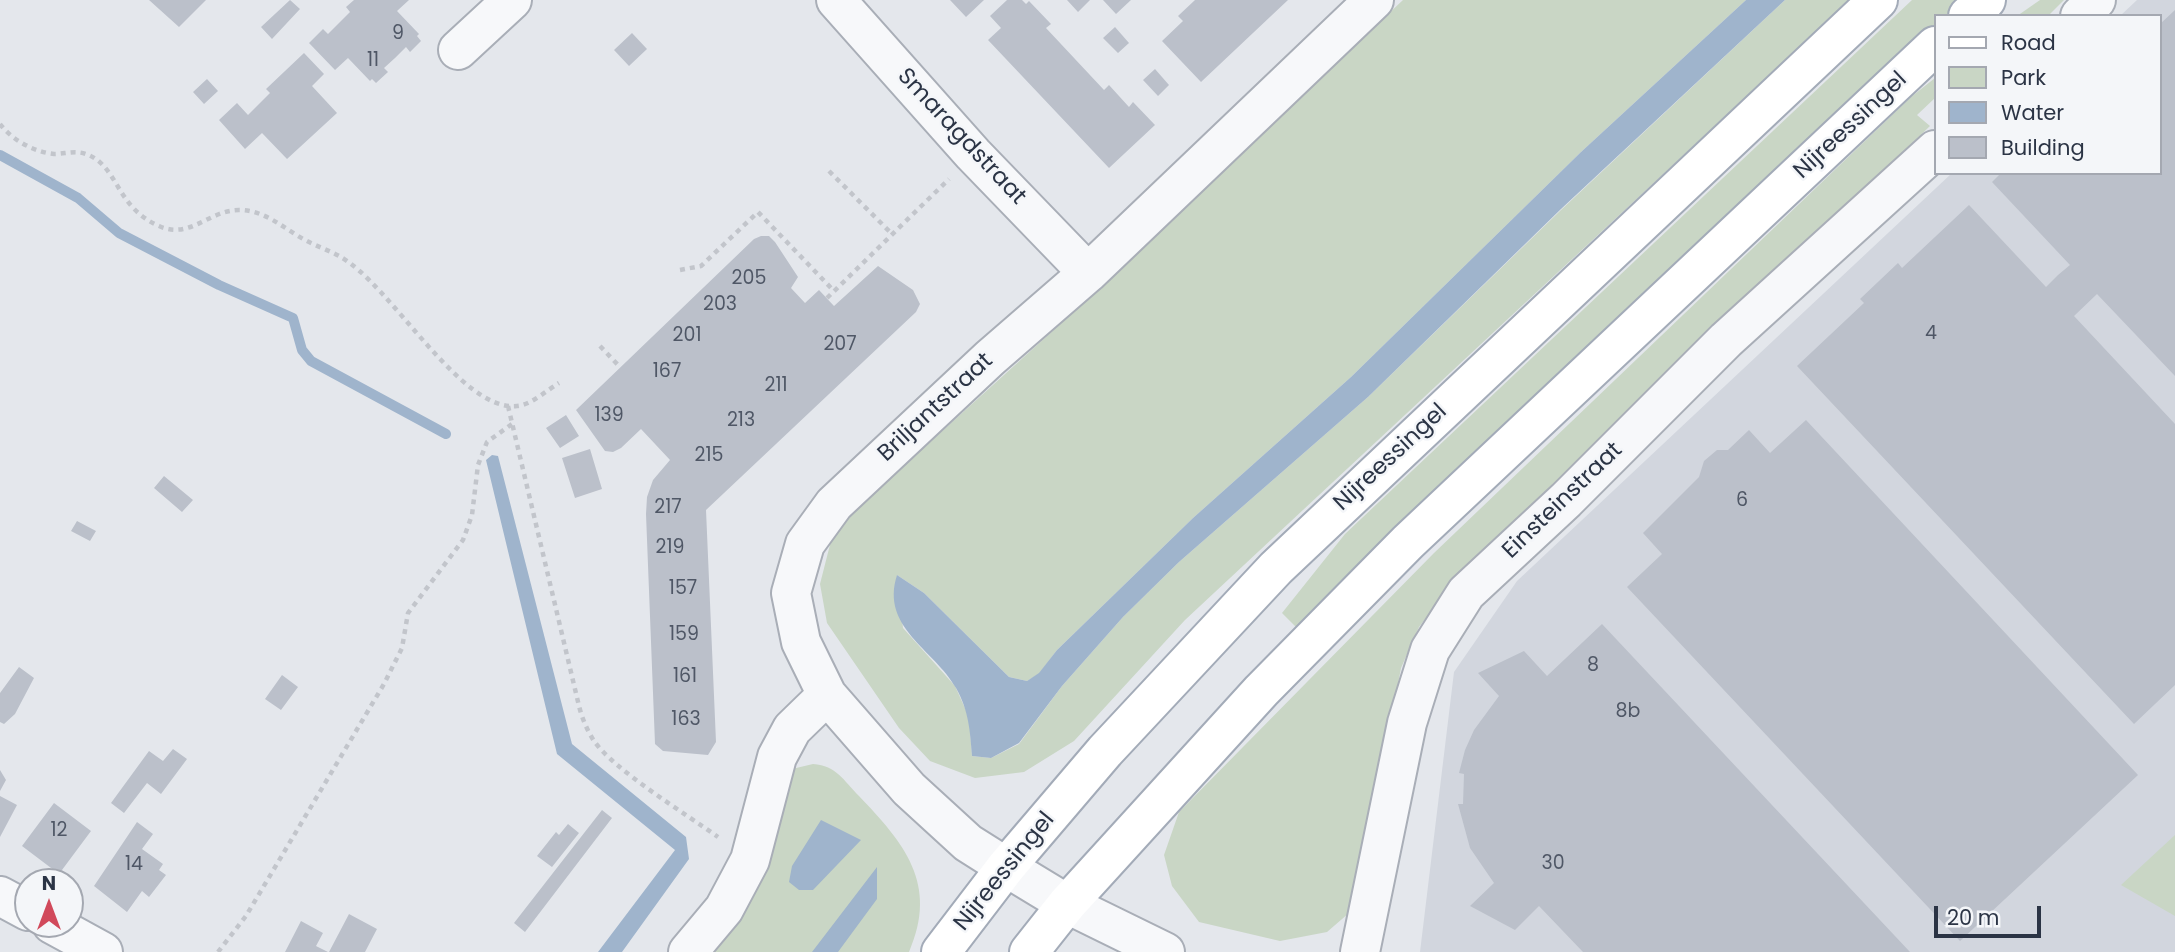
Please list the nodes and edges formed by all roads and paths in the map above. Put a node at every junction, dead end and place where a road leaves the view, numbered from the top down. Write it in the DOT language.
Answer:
graph roads {
  1 [pos="512,0"];
  2 [pos="836,0"];
  3 [pos="1374,0"];
  4 [pos="1878,0"];
  5 [pos="1986,0"];
  6 [pos="2096,0"];
  7 [pos="1970,14"];
  8 [pos="2082,14"];
  9 [pos="1934,47"];
  10 [pos="458,50"];
  11 [pos="0,124"];
  12 [pos="1934,151"];
  13 [pos="974,155"];
  14 [pos="829,171"];
  15 [pos="892,234"];
  16 [pos="680,270"];
  17 [pos="1088,273"];
  18 [pos="833,290"];
  19 [pos="827,298"];
  20 [pos="600,346"];
  21 [pos="619,366"];
  22 [pos="559,383"];
  23 [pos="508,406"];
  24 [pos="512,424"];
  25 [pos="827,695"];
  26 [pos="750,860"];
  27 [pos="1006,867"];
  28 [pos="1067,904"];
  29 [pos="78,938"];
  30 [pos="103,952"];
  31 [pos="218,952"];
  32 [pos="688,952"];
  33 [pos="941,952"];
  34 [pos="1029,952"];
  35 [pos="1165,952"];
  36 [pos="1360,952"];
  1 -- 10 [label="street"];
  2 -- 13 [label="street, Smaragdstraat"];
  3 -- 17 [label="street, Briljantstraat"];
  4 -- 27 [label="main road, Nijreessingel"];
  5 -- 7 [label="main road"];
  6 -- 8 [label="street"];
  9 -- 28 [label="main road, Nijreessingel"];
  11 -- 23 [label="path"];
  12 -- 36 [label="street, Einsteinstraat"];
  13 -- 15 [label="path"];
  13 -- 17 [label="street, Smaragdstraat"];
  14 -- 15 [label="path"];
  15 -- 18 [label="path"];
  16 -- 18 [label="path"];
  17 -- 25 [label="street, Briljantstraat"];
  18 -- 19 [label="path"];
  20 -- 21 [label="path"];
  22 -- 23 [label="path"];
  23 -- 24 [label="path"];
  24 -- 26 [label="path"];
  24 -- 31 [label="path"];
  25 -- 26 [label="street"];
  25 -- 27 [label="street, Briljantstraat"];
  26 -- 32 [label="street"];
  27 -- 28 [label="street, Briljantstraat"];
  27 -- 33 [label="main road, Nijreessingel"];
  28 -- 34 [label="main road, Nijreessingel"];
  28 -- 35 [label="street, Briljantstraat"];
  29 -- 30 [label="street"];
}
